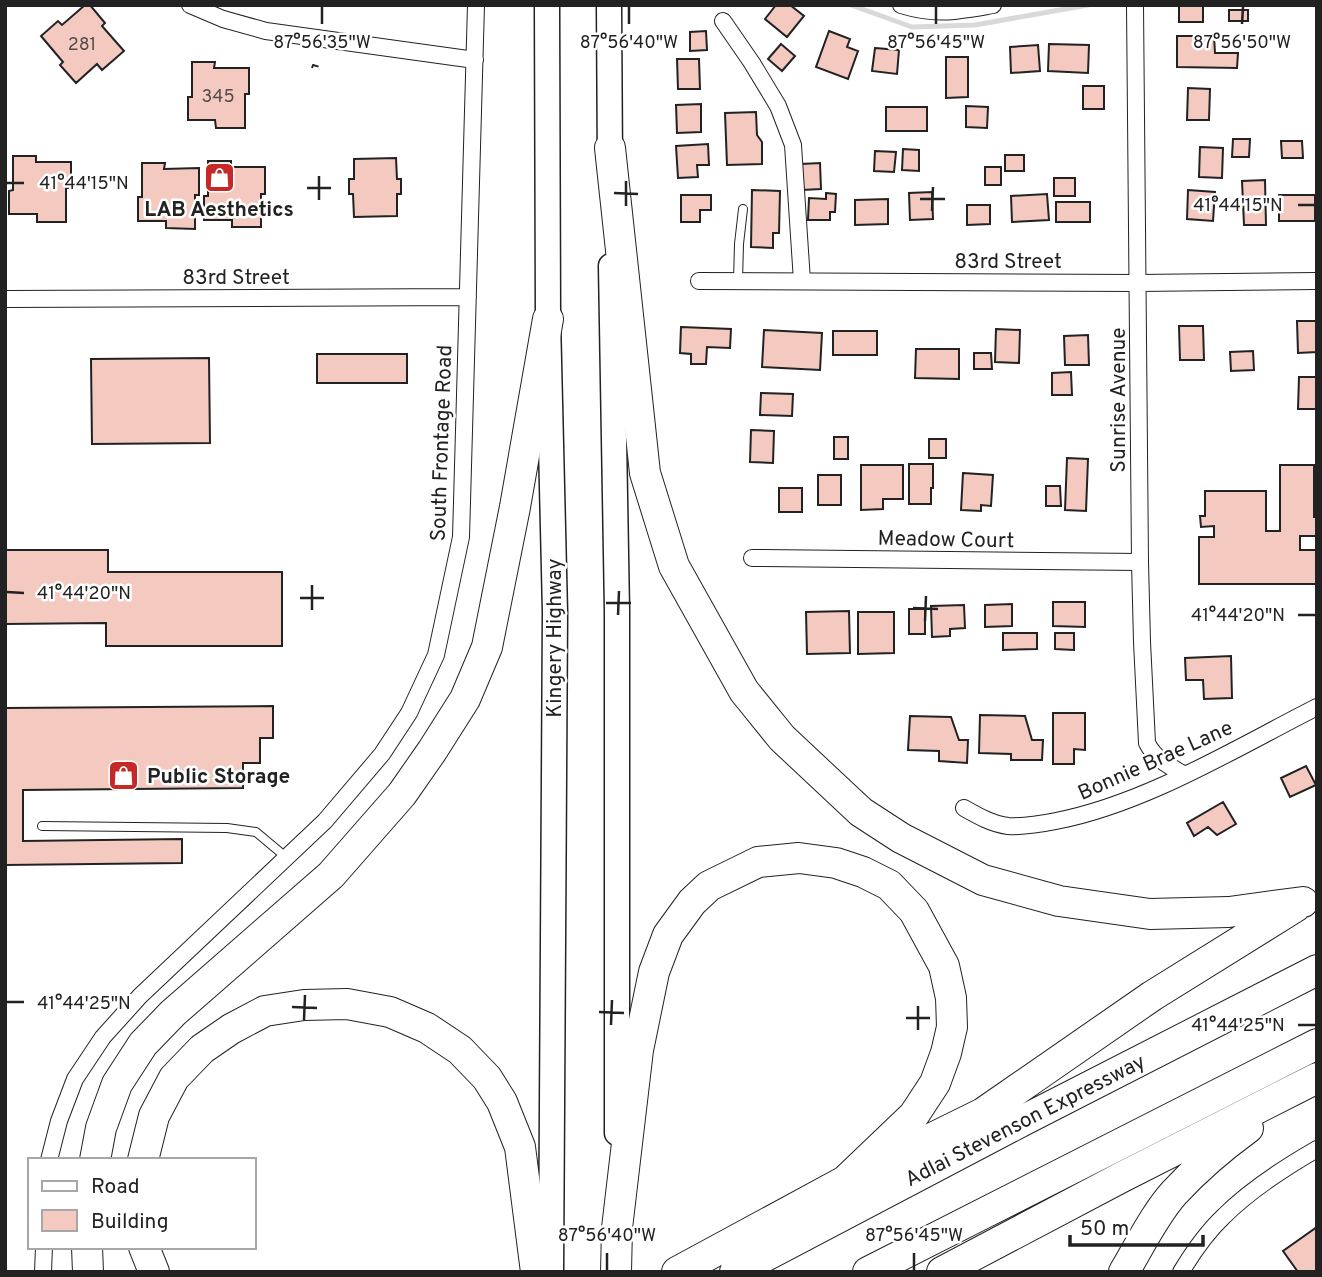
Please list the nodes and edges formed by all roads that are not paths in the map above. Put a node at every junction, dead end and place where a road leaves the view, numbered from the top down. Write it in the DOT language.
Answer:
graph roads {
  1 [pos="190,5"];
  2 [pos="476,5"];
  3 [pos="547,5"];
  4 [pos="610,5"];
  5 [pos="901,5"];
  6 [pos="993,5"];
  7 [pos="1135,5"];
  8 [pos="723,21"];
  9 [pos="475,60"];
  10 [pos="610,148"];
  11 [pos="743,209"];
  12 [pos="699,281"];
  13 [pos="738,281"];
  14 [pos="802,281"];
  15 [pos="1317,281"];
  16 [pos="1138,283"];
  17 [pos="468,297"];
  18 [pos="5,299"];
  19 [pos="548,319"];
  20 [pos="752,558"];
  21 [pos="1140,562"];
  22 [pos="1317,707"];
  23 [pos="1185,775"];
  24 [pos="964,808"];
  25 [pos="42,825"];
  26 [pos="287,858"];
  27 [pos="1310,899"];
  28 [pos="1317,971"];
  29 [pos="1317,1044"];
  30 [pos="1317,1079"];
  31 [pos="1317,1149"];
  32 [pos="50,1158"];
  33 [pos="95,1158"];
  34 [pos="144,1158"];
  35 [pos="845,1181"];
  36 [pos="617,1228"];
  37 [pos="44,1249"];
  38 [pos="87,1249"];
  39 [pos="145,1249"];
  40 [pos="543,1267"];
  41 [pos="43,1272"];
  42 [pos="88,1272"];
  43 [pos="154,1272"];
  44 [pos="616,1272"];
  45 [pos="677,1272"];
  46 [pos="735,1272"];
  47 [pos="868,1272"];
  48 [pos="942,1272"];
  49 [pos="1124,1272"];
  50 [pos="1181,1272"];
  1 -- 9 [label="street"];
  2 -- 9 [label="street, South Frontage Road"];
  3 -- 19 [label="main road, Kingery Highway"];
  4 -- 10 [label="main road"];
  5 -- 6 [label="street"];
  7 -- 16 [label="street, Sunrise Avenue"];
  8 -- 14 [label="street"];
  9 -- 17 [label="street, South Frontage Road"];
  10 -- 27 [label="highway"];
  10 -- 36 [label="main road"];
  11 -- 13 [label="lane"];
  12 -- 13 [label="street, 83rd Street"];
  13 -- 14 [label="street, 83rd Street"];
  14 -- 16 [label="street, 83rd Street"];
  15 -- 16 [label="street, 83rd Street"];
  16 -- 21 [label="street, Sunrise Avenue"];
  17 -- 18 [label="street, 83rd Street"];
  17 -- 26 [label="street, South Frontage Road"];
  19 -- 33 [label="highway"];
  19 -- 40 [label="main road, Kingery Highway"];
  20 -- 21 [label="street, Meadow Court"];
  21 -- 23 [label="street, Sunrise Avenue"];
  22 -- 23 [label="street, Bonnie Brae Lane"];
  23 -- 24 [label="street, Bonnie Brae Lane"];
  25 -- 26 [label="lane"];
  26 -- 32 [label="street, South Frontage Road"];
  27 -- 35 [label="highway"];
  28 -- 46 [label="highway, Adlai Stevenson Expressway"];
  29 -- 47 [label="highway"];
  30 -- 48 [label="highway"];
  30 -- 49 [label="highway"];
  31 -- 50 [label="street"];
  34 -- 40 [label="highway"];
  35 -- 36 [label="highway"];
  35 -- 45 [label="highway"];
  36 -- 44 [label="highway"];
  37 -- 41 [label="street"];
  38 -- 42 [label="highway"];
  39 -- 43 [label="highway"];
}
